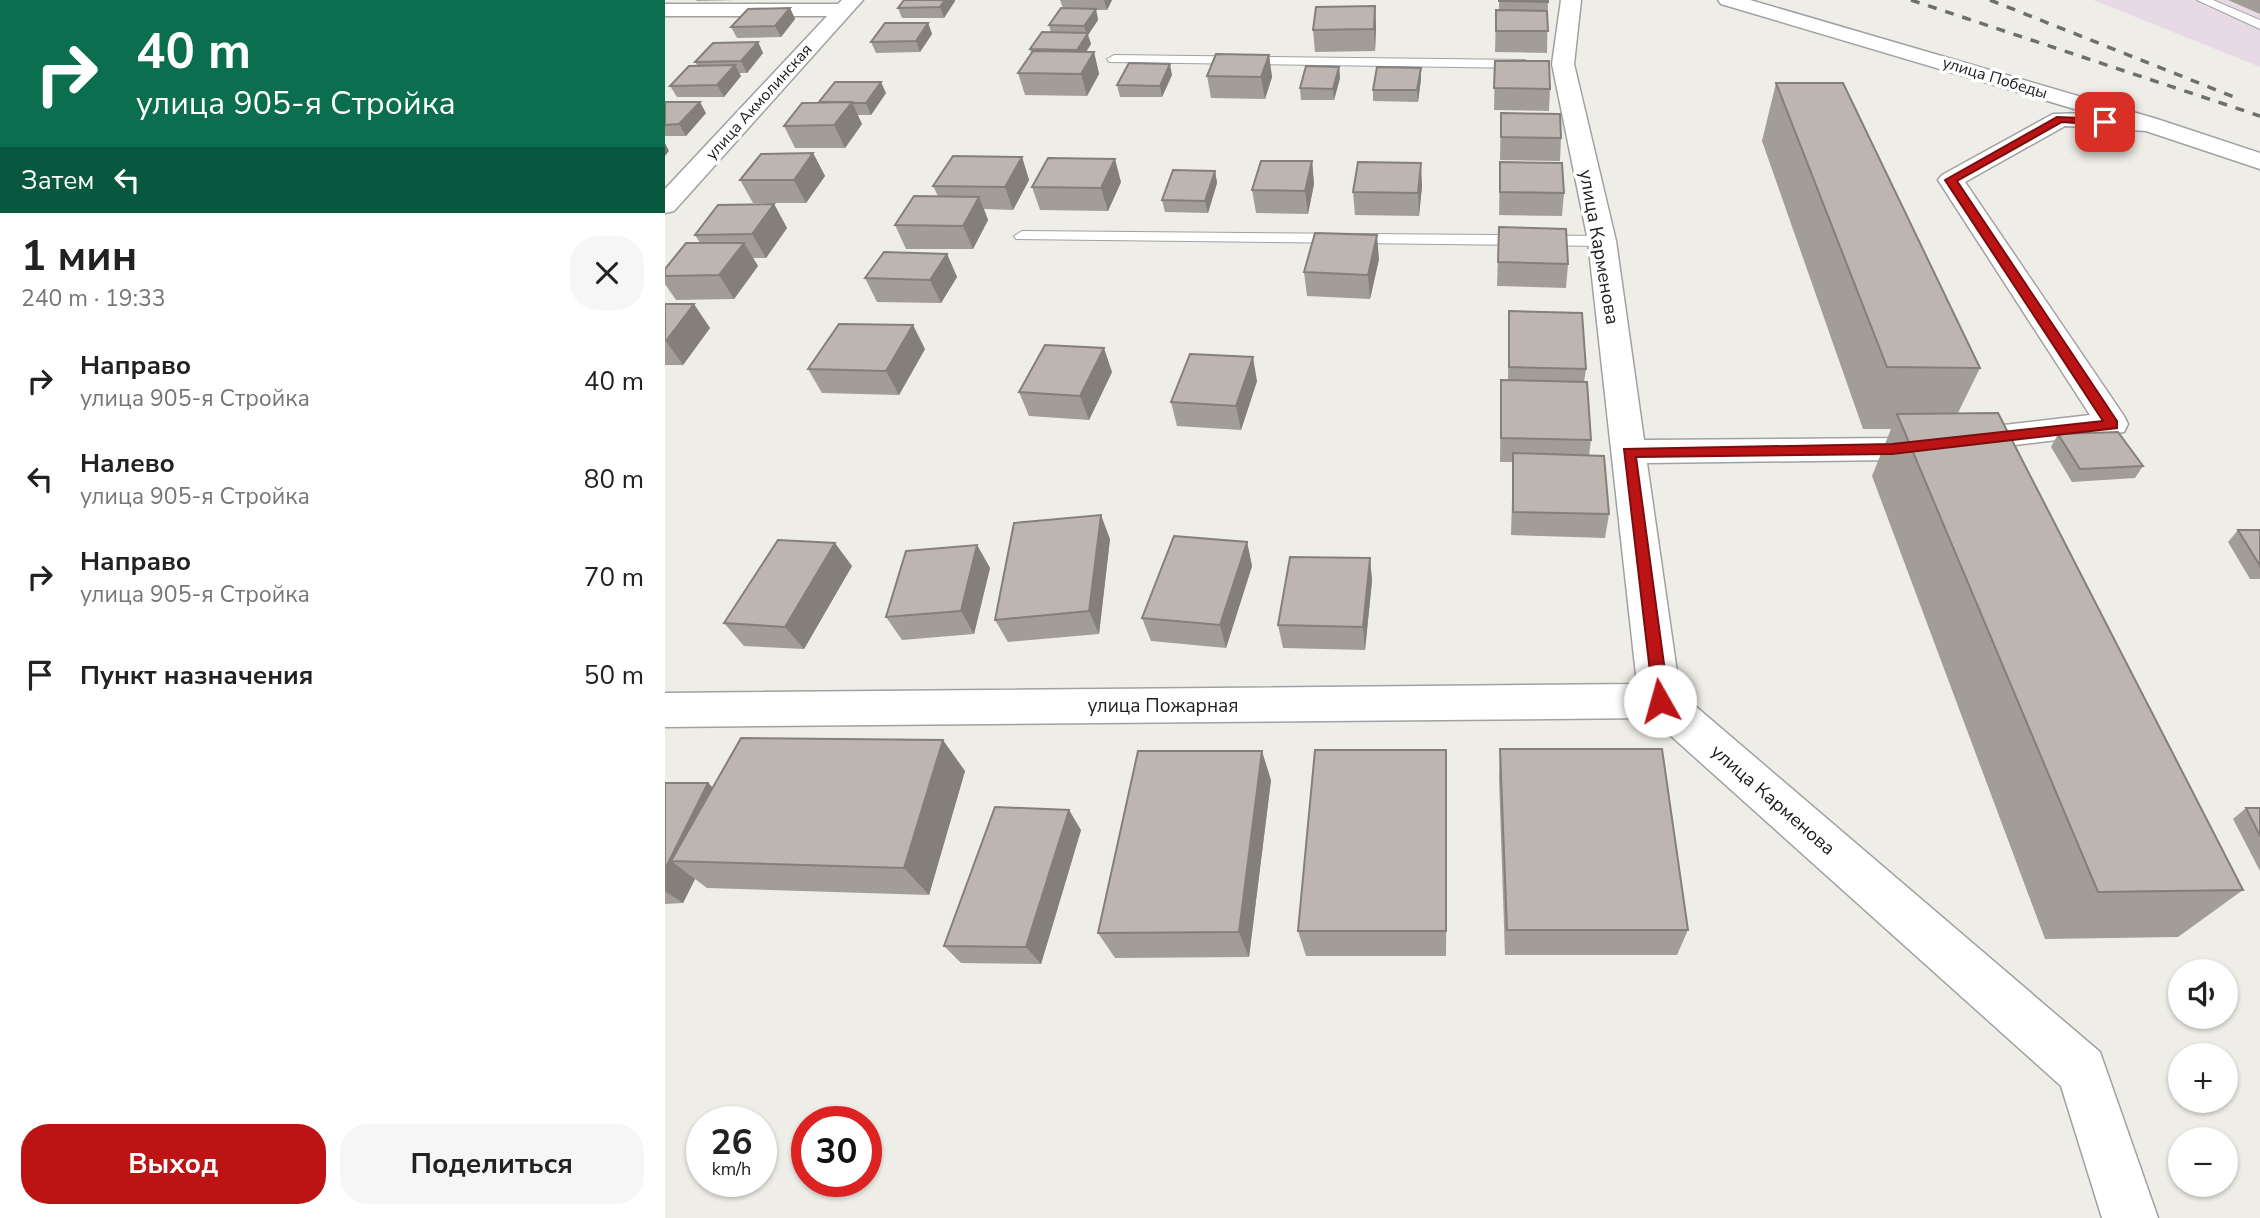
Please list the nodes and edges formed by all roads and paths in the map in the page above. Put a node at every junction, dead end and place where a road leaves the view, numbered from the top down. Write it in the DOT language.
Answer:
graph roads {
  1 [pos="1571,0"];
  2 [pos="1728,0"];
  3 [pos="2203,0"];
  4 [pos="849,5"];
  5 [pos="665,10"];
  6 [pos="2260,25"];
  7 [pos="1114,59"];
  8 [pos="1550,64"];
  9 [pos="2149,124"];
  10 [pos="2260,161"];
  11 [pos="665,205"];
  12 [pos="1022,236"];
  13 [pos="1602,241"];
  14 [pos="1629,453"];
  15 [pos="1660,701"];
  16 [pos="665,710"];
  17 [pos="2130,1218"];
  1 -- 8 [label="street, улица Карменова"];
  2 -- 9 [label="street, улица Победы"];
  3 -- 6 [label="lane"];
  4 -- 5 [label="street"];
  4 -- 11 [label="street, улица Акмолинская"];
  7 -- 8 [label="lane"];
  8 -- 13 [label="street, улица Карменова"];
  9 -- 10 [label="street, улица Победы"];
  9 -- 14 [label="street"];
  12 -- 13 [label="lane"];
  13 -- 14 [label="street, улица Карменова"];
  14 -- 15 [label="street, улица Карменова"];
  15 -- 16 [label="street, улица Пожарная"];
  15 -- 17 [label="street, улица Карменова"];
}
